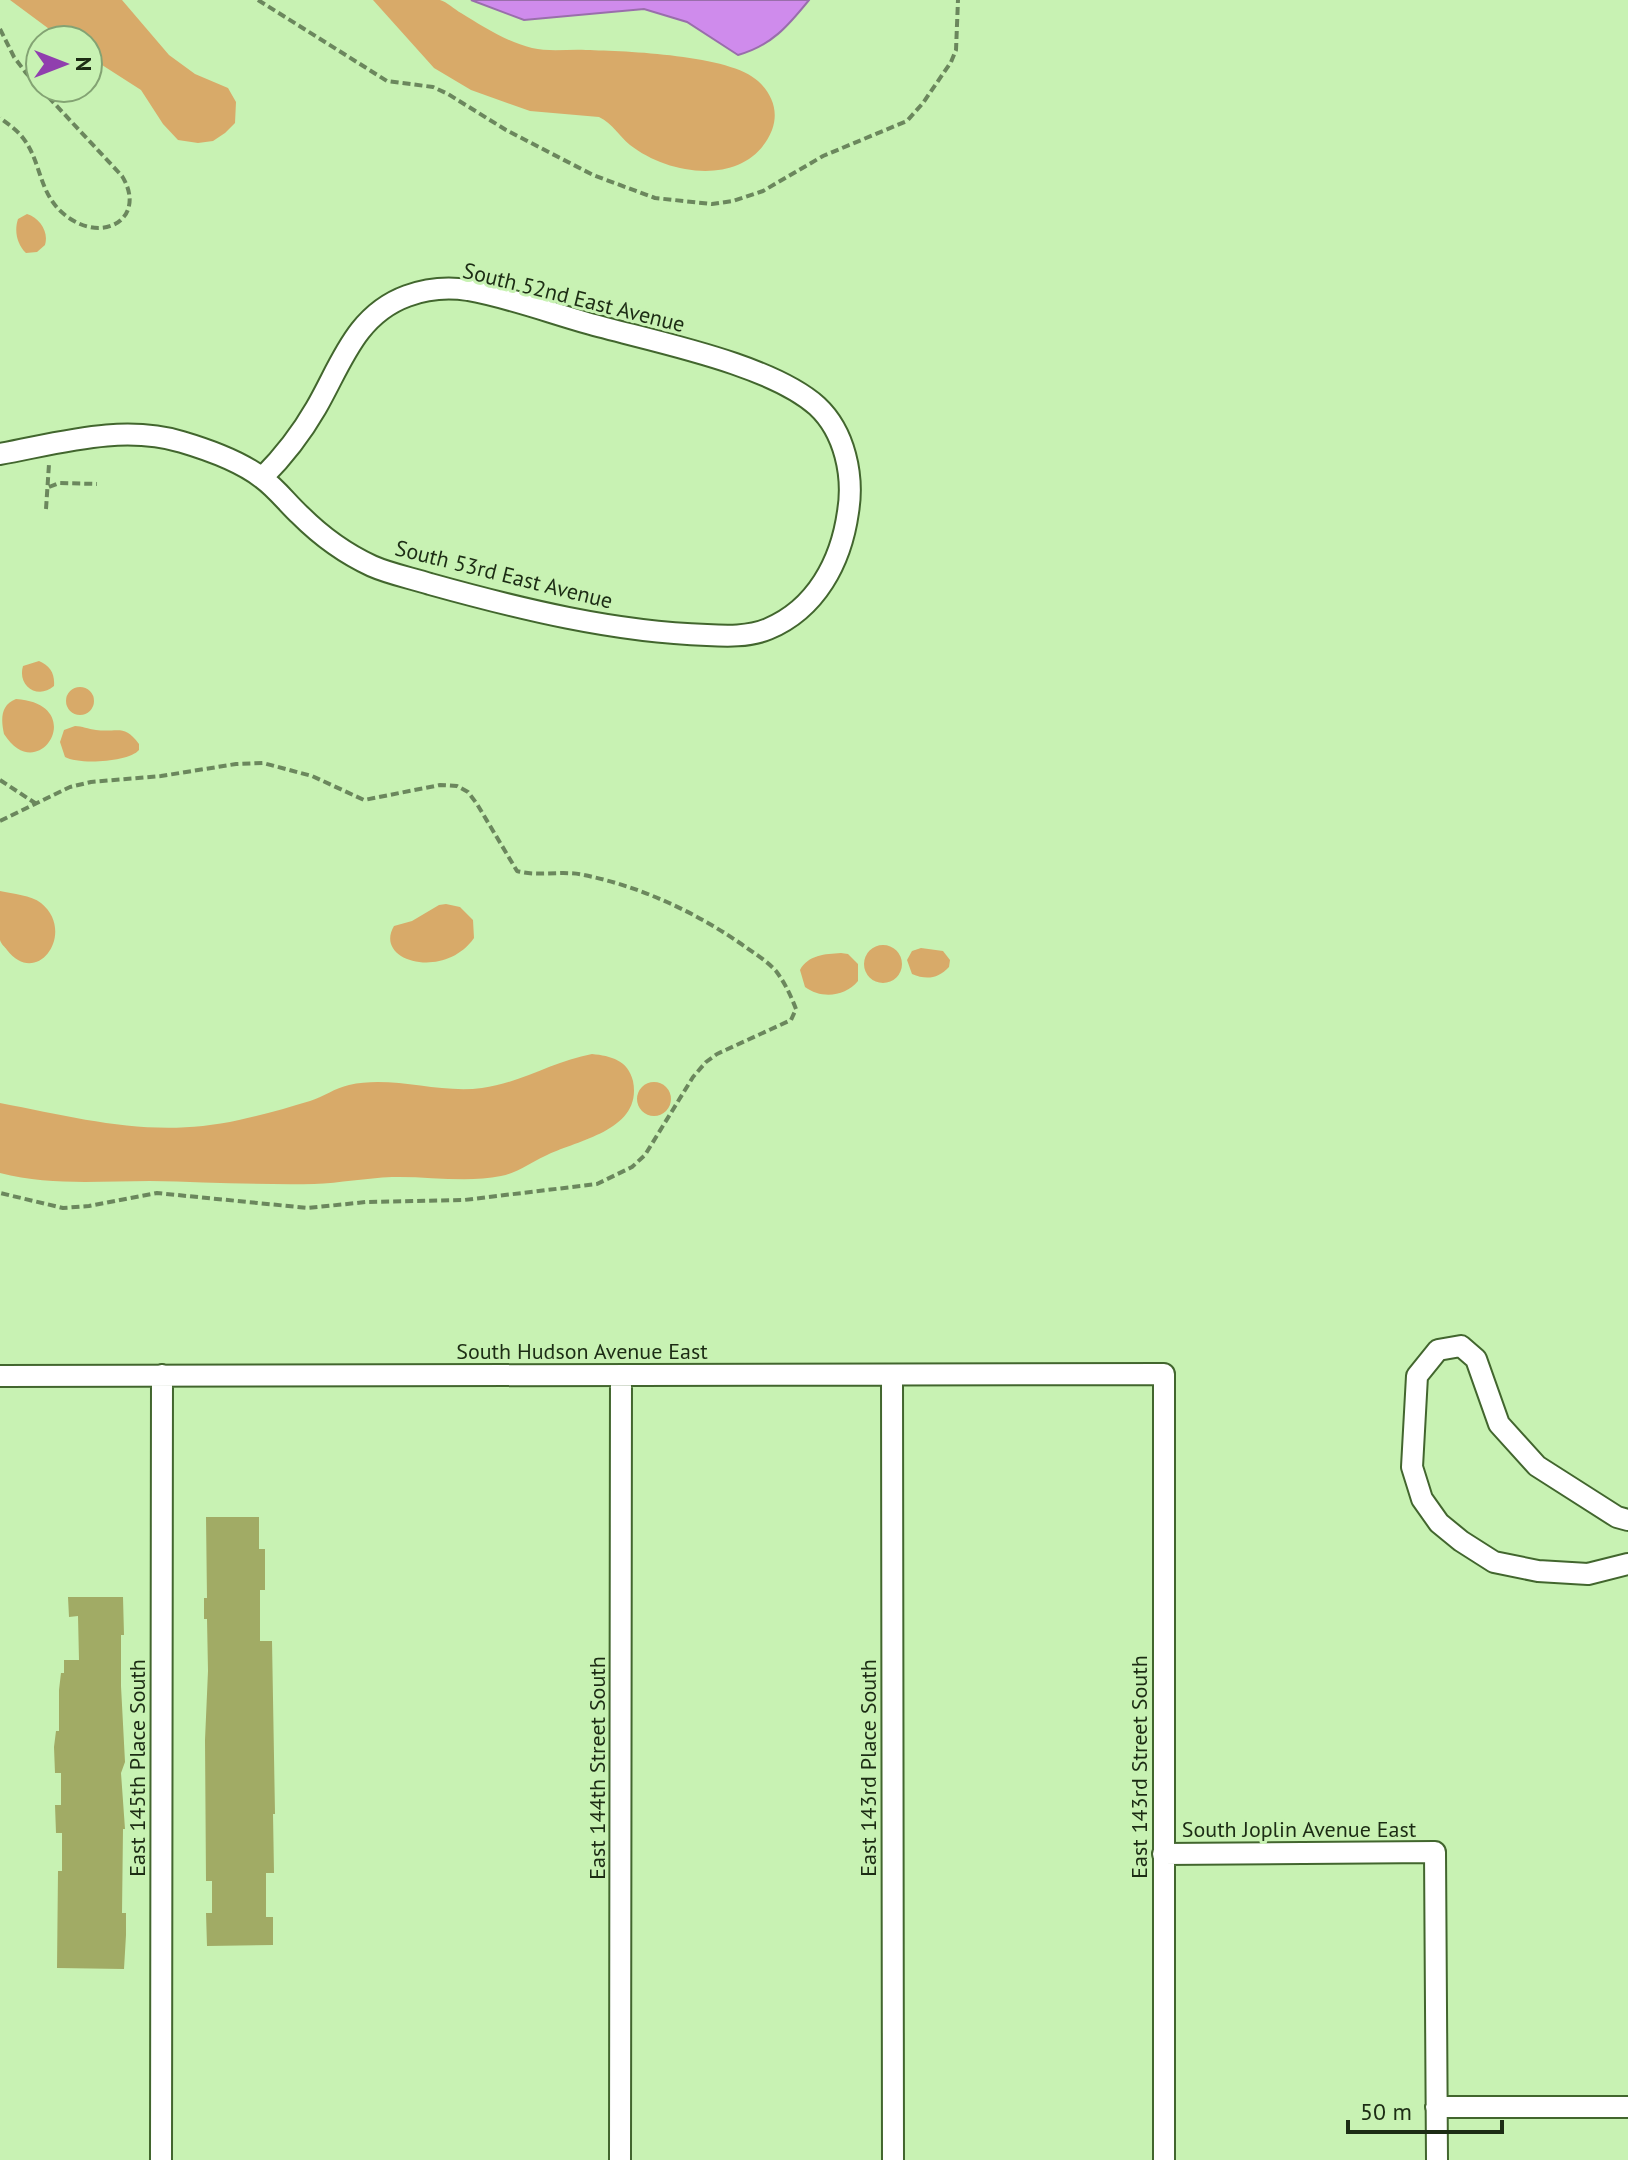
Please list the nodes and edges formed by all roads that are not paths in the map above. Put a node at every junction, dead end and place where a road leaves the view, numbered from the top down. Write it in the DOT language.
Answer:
graph roads {
  1 [pos="0,454"];
  2 [pos="262,478"];
  3 [pos="842,536"];
  4 [pos="1164,1374"];
  5 [pos="162,1375"];
  6 [pos="621,1375"];
  7 [pos="892,1375"];
  8 [pos="0,1376"];
  9 [pos="1628,1520"];
  10 [pos="1628,1564"];
  11 [pos="1163,1854"];
  12 [pos="1436,2107"];
  13 [pos="1628,2107"];
  14 [pos="161,2160"];
  15 [pos="620,2160"];
  16 [pos="893,2160"];
  17 [pos="1164,2160"];
  18 [pos="1437,2160"];
  1 -- 2 [label="street, South 53rd East Avenue"];
  2 -- 3 [label="street, South 53rd East Avenue"];
  2 -- 3 [label="street, South 52nd East Avenue"];
  4 -- 7 [label="street, South Hudson Avenue East"];
  4 -- 11 [label="street, East 143rd Street South"];
  5 -- 6 [label="street, South Hudson Avenue East"];
  5 -- 8 [label="street, South Hudson Avenue East"];
  5 -- 14 [label="street, East 145th Place South"];
  6 -- 7 [label="street, South Hudson Avenue East"];
  6 -- 15 [label="street, East 144th Street South"];
  7 -- 16 [label="street, East 143rd Place South"];
  9 -- 10 [label="street"];
  11 -- 12 [label="street, South Joplin Avenue East"];
  11 -- 17 [label="street, East 143rd Street South"];
  12 -- 13 [label="street"];
  12 -- 18 [label="street"];
}
